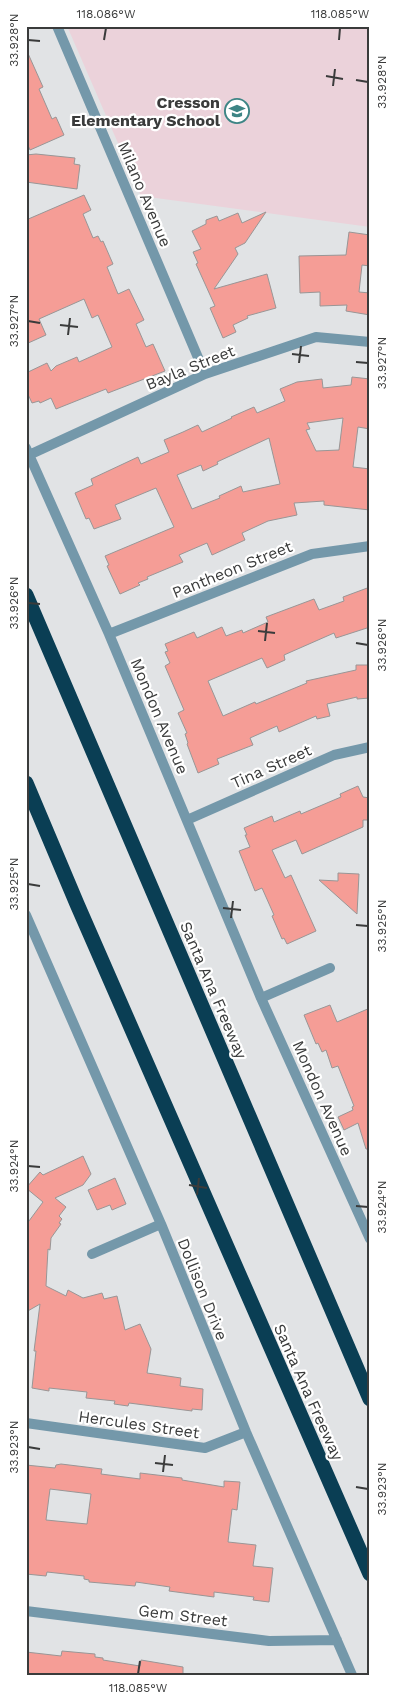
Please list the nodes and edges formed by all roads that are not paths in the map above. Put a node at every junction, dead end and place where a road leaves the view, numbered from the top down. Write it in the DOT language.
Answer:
graph roads {
  1 [pos="56,26"];
  2 [pos="370,342"];
  3 [pos="205,374"];
  4 [pos="28,451"];
  5 [pos="370,546"];
  6 [pos="26,595"];
  7 [pos="109,634"];
  8 [pos="370,747"];
  9 [pos="26,783"];
  10 [pos="187,820"];
  11 [pos="27,917"];
  12 [pos="330,968"];
  13 [pos="261,998"];
  14 [pos="161,1224"];
  15 [pos="370,1239"];
  16 [pos="92,1254"];
  17 [pos="370,1399"];
  18 [pos="26,1423"];
  19 [pos="246,1432"];
  20 [pos="370,1574"];
  21 [pos="26,1611"];
  22 [pos="337,1640"];
  23 [pos="352,1675"];
  1 -- 3 [label="street, Milano Avenue"];
  2 -- 3 [label="street, Bayla Street"];
  3 -- 4 [label="street, Bayla Street"];
  4 -- 7 [label="street, Mondon Avenue"];
  5 -- 7 [label="street, Pantheon Street"];
  6 -- 17 [label="highway, Santa Ana Freeway"];
  7 -- 10 [label="street, Mondon Avenue"];
  8 -- 10 [label="street, Tina Street"];
  9 -- 20 [label="highway, Santa Ana Freeway"];
  10 -- 13 [label="street, Mondon Avenue"];
  11 -- 14 [label="street, Dollison Drive"];
  12 -- 13 [label="street"];
  13 -- 15 [label="street, Mondon Avenue"];
  14 -- 16 [label="street"];
  14 -- 19 [label="street, Dollison Drive"];
  18 -- 19 [label="street, Hercules Street"];
  19 -- 22 [label="street, Dollison Drive"];
  21 -- 22 [label="street, Gem Street"];
  22 -- 23 [label="street, Dollison Drive"];
}
